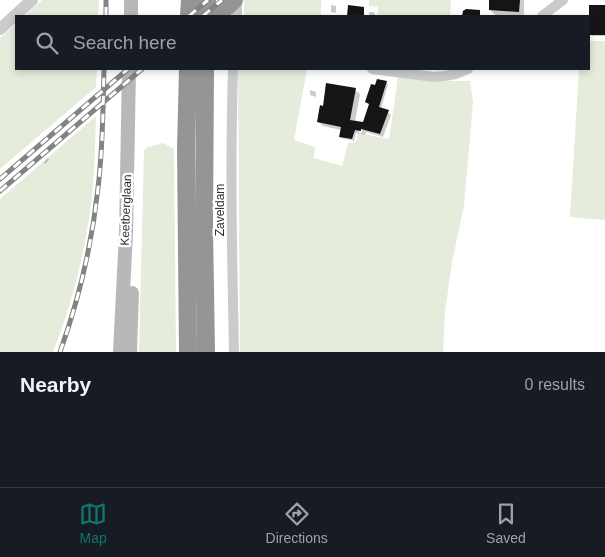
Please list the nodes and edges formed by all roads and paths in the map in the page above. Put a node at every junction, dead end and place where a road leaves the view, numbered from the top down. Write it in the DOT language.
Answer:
graph roads {
  1 [pos="32,0"];
  2 [pos="133,0"];
  3 [pos="190,0"];
  4 [pos="207,0"];
  5 [pos="236,0"];
  6 [pos="563,0"];
  7 [pos="15,15"];
  8 [pos="15,15"];
  9 [pos="131,15"];
  10 [pos="138,15"];
  11 [pos="189,15"];
  12 [pos="206,15"];
  13 [pos="217,15"];
  14 [pos="237,15"];
  15 [pos="543,15"];
  16 [pos="0,29"];
  17 [pos="129,70"];
  18 [pos="138,70"];
  19 [pos="188,70"];
  20 [pos="204,70"];
  21 [pos="233,70"];
  22 [pos="381,70"];
  23 [pos="466,70"];
  24 [pos="120,352"];
  25 [pos="130,352"];
  26 [pos="188,352"];
  27 [pos="206,352"];
  28 [pos="234,352"];
  1 -- 8 [label="street"];
  2 -- 9 [label="main road"];
  2 -- 10 [label="main road"];
  3 -- 11 [label="highway"];
  4 -- 12 [label="highway"];
  5 -- 13 [label="highway"];
  5 -- 14 [label="street"];
  6 -- 15 [label="street"];
  7 -- 16 [label="street"];
  17 -- 24 [label="main road, Keetberglaan"];
  18 -- 25 [label="main road, Keetberglaan"];
  19 -- 26 [label="highway"];
  20 -- 27 [label="highway"];
  21 -- 28 [label="street, Zaveldam"];
  22 -- 23 [label="street"];
}
